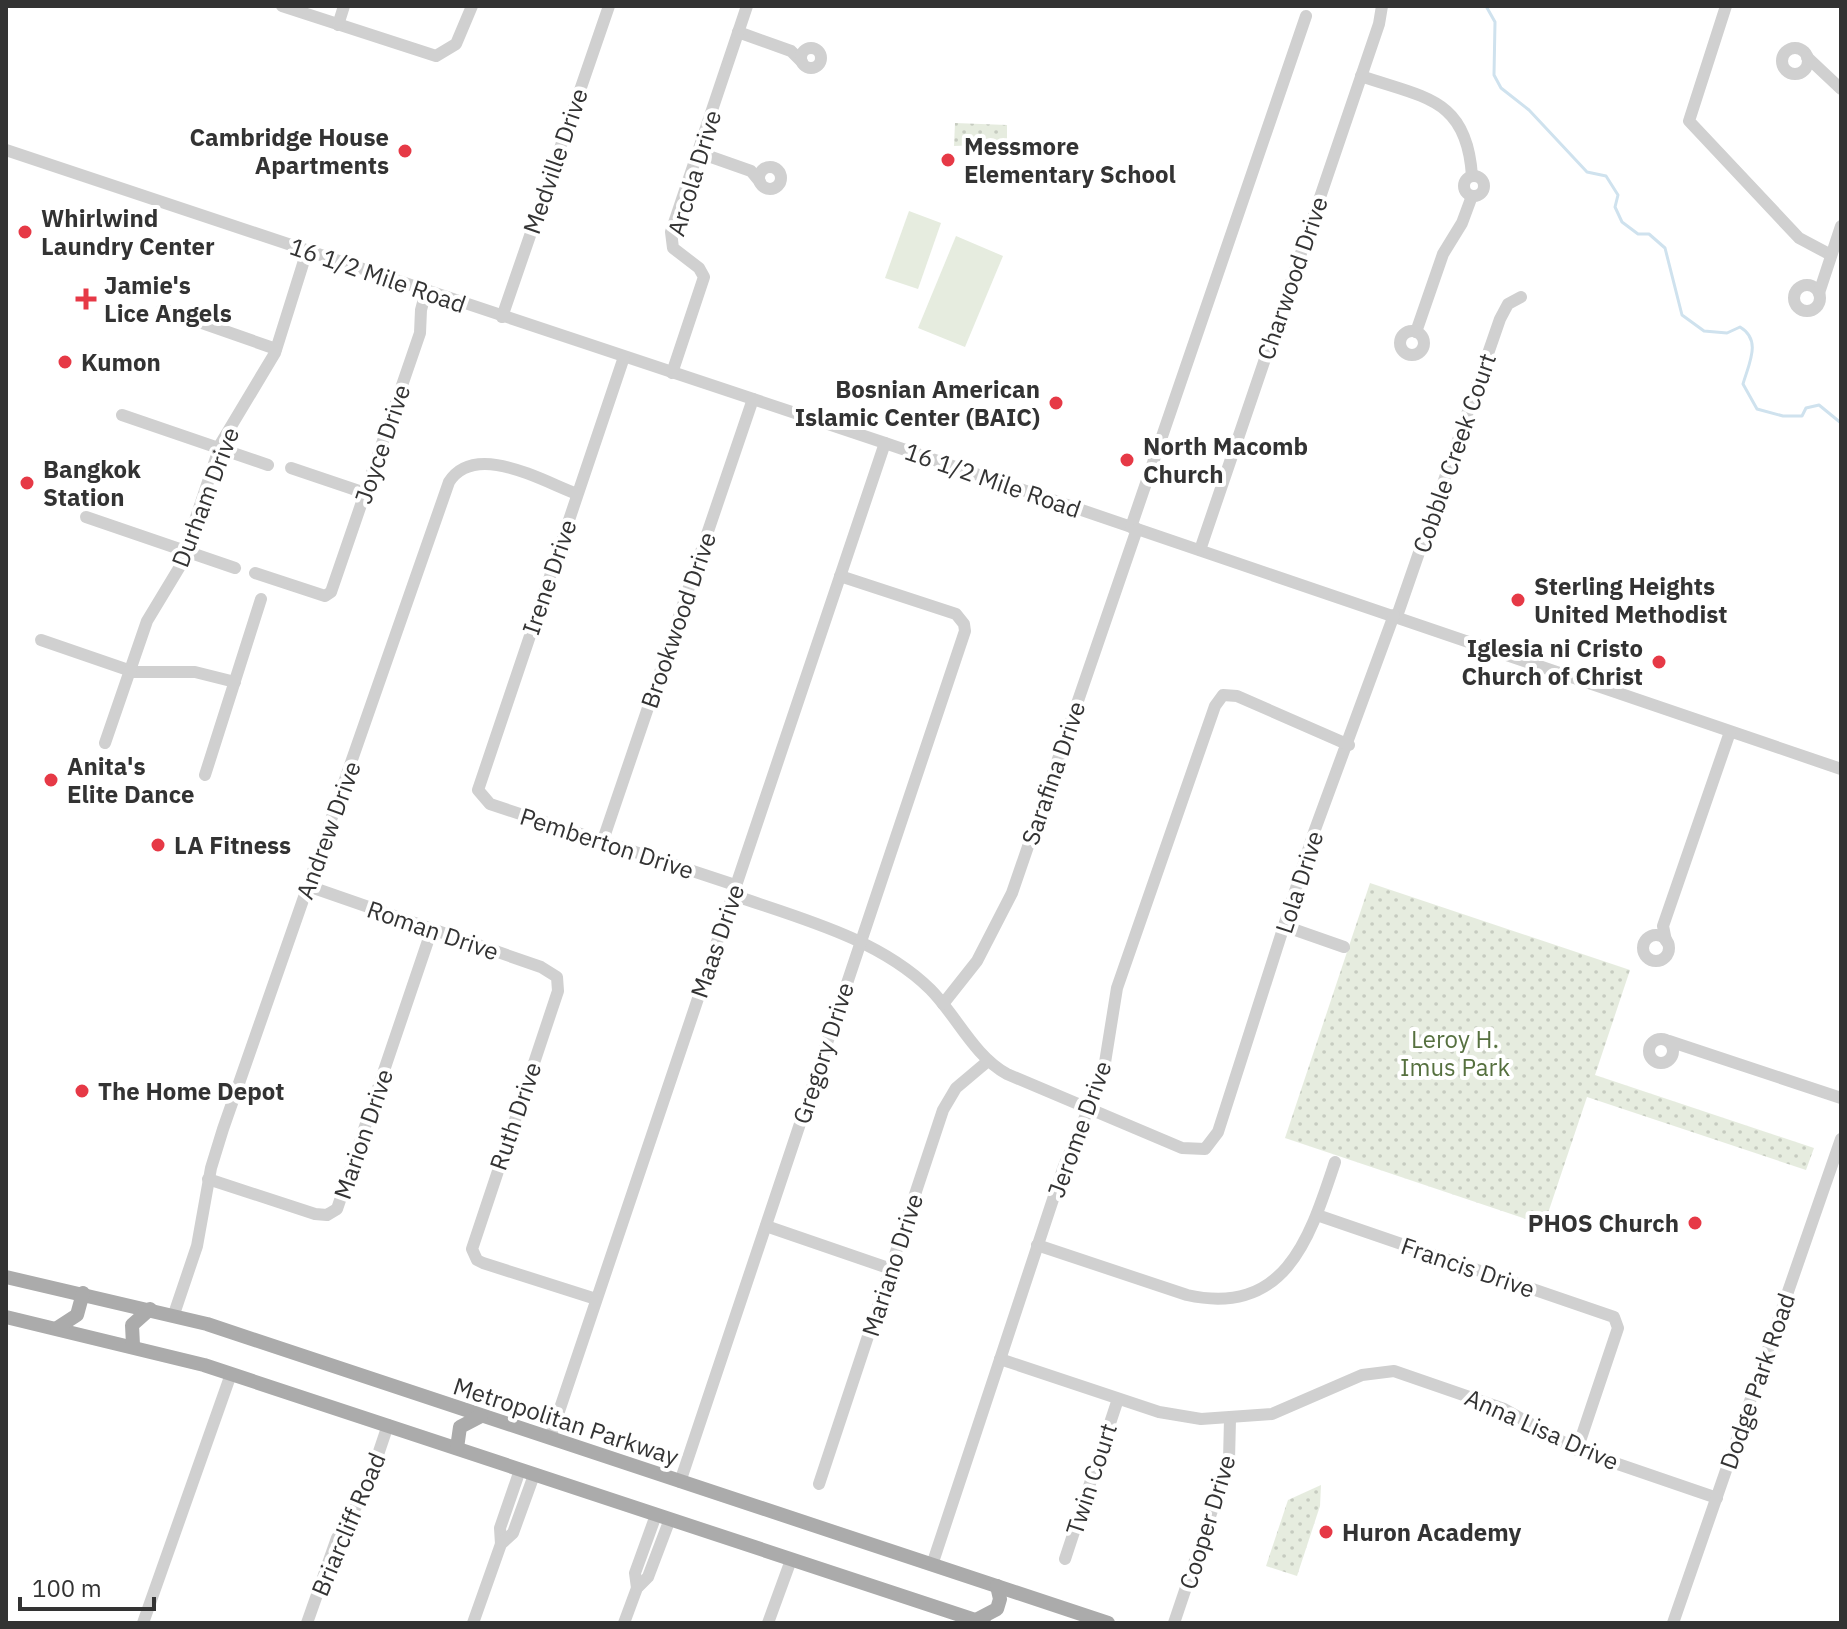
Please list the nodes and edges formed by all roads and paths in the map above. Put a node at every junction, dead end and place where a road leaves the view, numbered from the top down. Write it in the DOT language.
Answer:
graph roads {
  1 [pos="282,6"];
  2 [pos="344,6"];
  3 [pos="472,6"];
  4 [pos="609,6"];
  5 [pos="747,6"];
  6 [pos="1382,6"];
  7 [pos="1726,6"];
  8 [pos="1306,16"];
  9 [pos="338,25"];
  10 [pos="738,32"];
  11 [pos="804,56"];
  12 [pos="1807,57"];
  13 [pos="1817,69"];
  14 [pos="1801,72"];
  15 [pos="1361,76"];
  16 [pos="1841,89"];
  17 [pos="6,150"];
  18 [pos="697,152"];
  19 [pos="758,174"];
  20 [pos="1841,226"];
  21 [pos="307,251"];
  22 [pos="1831,255"];
  23 [pos="1816,286"];
  24 [pos="426,291"];
  25 [pos="1521,297"];
  26 [pos="162,309"];
  27 [pos="502,317"];
  28 [pos="1416,332"];
  29 [pos="276,349"];
  30 [pos="624,357"];
  31 [pos="672,373"];
  32 [pos="753,399"];
  33 [pos="122,415"];
  34 [pos="885,443"];
  35 [pos="219,448"];
  36 [pos="268,465"];
  37 [pos="291,468"];
  38 [pos="365,493"];
  39 [pos="577,494"];
  40 [pos="86,517"];
  41 [pos="1134,528"];
  42 [pos="185,550"];
  43 [pos="1200,550"];
  44 [pos="235,568"];
  45 [pos="255,573"];
  46 [pos="840,576"];
  47 [pos="261,599"];
  48 [pos="1396,616"];
  49 [pos="41,640"];
  50 [pos="130,670"];
  51 [pos="235,682"];
  52 [pos="1730,732"];
  53 [pos="105,743"];
  54 [pos="1349,745"];
  55 [pos="1841,769"];
  56 [pos="205,775"];
  57 [pos="481,797"];
  58 [pos="603,840"];
  59 [pos="308,886"];
  60 [pos="734,890"];
  61 [pos="1284,926"];
  62 [pos="1663,926"];
  63 [pos="432,929"];
  64 [pos="1652,936"];
  65 [pos="1666,941"];
  66 [pos="860,943"];
  67 [pos="1344,947"];
  68 [pos="557,977"];
  69 [pos="943,1004"];
  70 [pos="1669,1041"];
  71 [pos="1685,1046"];
  72 [pos="1673,1056"];
  73 [pos="988,1061"];
  74 [pos="1841,1098"];
  75 [pos="1088,1108"];
  76 [pos="1841,1139"];
  77 [pos="1205,1149"];
  78 [pos="1335,1162"];
  79 [pos="208,1179"];
  80 [pos="1317,1215"];
  81 [pos="766,1226"];
  82 [pos="1037,1245"];
  83 [pos="891,1269"];
  84 [pos="6,1277"];
  85 [pos="83,1293"];
  86 [pos="596,1299"];
  87 [pos="150,1309"];
  88 [pos="174,1314"];
  89 [pos="6,1317"];
  90 [pos="57,1328"];
  91 [pos="133,1345"];
  92 [pos="1000,1359"];
  93 [pos="231,1374"];
  94 [pos="1118,1399"];
  95 [pos="482,1416"];
  96 [pos="1230,1419"];
  97 [pos="388,1425"];
  98 [pos="550,1438"];
  99 [pos="457,1448"];
  100 [pos="1577,1450"];
  101 [pos="527,1472"];
  102 [pos="680,1482"];
  103 [pos="819,1484"];
  104 [pos="1717,1498"];
  105 [pos="663,1517"];
  106 [pos="1065,1559"];
  107 [pos="791,1560"];
  108 [pos="932,1565"];
  109 [pos="997,1586"];
  110 [pos="980,1622"];
  111 [pos="143,1623"];
  112 [pos="307,1623"];
  113 [pos="473,1623"];
  114 [pos="624,1623"];
  115 [pos="768,1623"];
  116 [pos="1108,1623"];
  117 [pos="1174,1623"];
  118 [pos="1673,1623"];
  1 -- 9 [label="street"];
  2 -- 9 [label="street"];
  3 -- 9 [label="street"];
  4 -- 27 [label="street, Medville Drive"];
  5 -- 10 [label="street, Arcola Drive"];
  6 -- 15 [label="street, Charwood Drive"];
  7 -- 22 [label="street"];
  8 -- 41 [label="street, Sarafina Drive"];
  10 -- 11 [label="street"];
  10 -- 18 [label="street, Arcola Drive"];
  12 -- 13 [label="street"];
  12 -- 14 [label="street"];
  12 -- 14 [label="street"];
  13 -- 14 [label="street"];
  13 -- 16 [label="street"];
  15 -- 28 [label="street"];
  15 -- 43 [label="street, Charwood Drive"];
  17 -- 21 [label="street, 16 1/2 Mile Road"];
  18 -- 19 [label="street"];
  18 -- 31 [label="street, Arcola Drive"];
  20 -- 22 [label="street"];
  21 -- 24 [label="street, 16 1/2 Mile Road"];
  21 -- 29 [label="street, Durham Drive"];
  22 -- 23 [label="street"];
  24 -- 27 [label="street, 16 1/2 Mile Road"];
  24 -- 38 [label="street, Joyce Drive"];
  25 -- 48 [label="street, Cobble Creek Court"];
  26 -- 29 [label="street"];
  27 -- 30 [label="street, 16 1/2 Mile Road"];
  29 -- 35 [label="street, Durham Drive"];
  30 -- 31 [label="street, 16 1/2 Mile Road"];
  30 -- 39 [label="street, Irene Drive"];
  31 -- 32 [label="street, 16 1/2 Mile Road"];
  32 -- 34 [label="street, 16 1/2 Mile Road"];
  32 -- 58 [label="street, Brookwood Drive"];
  33 -- 35 [label="street"];
  34 -- 41 [label="street, 16 1/2 Mile Road"];
  34 -- 46 [label="street, Maas Drive"];
  35 -- 36 [label="street"];
  35 -- 42 [label="street, Durham Drive"];
  37 -- 38 [label="street"];
  38 -- 45 [label="street, Joyce Drive"];
  39 -- 57 [label="street, Irene Drive"];
  39 -- 59 [label="street, Andrew Drive"];
  40 -- 42 [label="street"];
  41 -- 43 [label="street, 16 1/2 Mile Road"];
  41 -- 69 [label="street, Sarafina Drive"];
  42 -- 44 [label="street"];
  42 -- 50 [label="street, Durham Drive"];
  43 -- 48 [label="street, 16 1/2 Mile Road"];
  46 -- 60 [label="street, Maas Drive"];
  46 -- 66 [label="street, Gregory Drive"];
  47 -- 51 [label="street"];
  48 -- 52 [label="street, 16 1/2 Mile Road"];
  48 -- 54 [label="street, Lola Drive"];
  49 -- 50 [label="street"];
  50 -- 51 [label="street"];
  50 -- 53 [label="street, Durham Drive"];
  51 -- 56 [label="street"];
  52 -- 55 [label="street, 16 1/2 Mile Road"];
  52 -- 62 [label="street"];
  54 -- 61 [label="street, Lola Drive"];
  54 -- 75 [label="street, Jerome Drive"];
  57 -- 58 [label="street, Pemberton Drive"];
  58 -- 60 [label="street, Pemberton Drive"];
  59 -- 63 [label="street, Roman Drive"];
  59 -- 79 [label="street, Andrew Drive"];
  60 -- 66 [label="street, Pemberton Drive"];
  60 -- 86 [label="street, Maas Drive"];
  61 -- 67 [label="street"];
  61 -- 77 [label="street, Lola Drive"];
  62 -- 64 [label="street"];
  62 -- 65 [label="street"];
  63 -- 68 [label="street, Roman Drive"];
  63 -- 79 [label="street, Marion Drive"];
  64 -- 65 [label="street"];
  64 -- 65 [label="street"];
  66 -- 69 [label="street, Pemberton Drive"];
  66 -- 81 [label="street, Gregory Drive"];
  68 -- 86 [label="street, Ruth Drive"];
  69 -- 73 [label="street, Pemberton Drive"];
  70 -- 71 [label="street"];
  70 -- 72 [label="street"];
  70 -- 72 [label="street"];
  71 -- 72 [label="street"];
  71 -- 74 [label="street"];
  73 -- 75 [label="street, Pemberton Drive"];
  73 -- 83 [label="street, Mariano Drive"];
  75 -- 77 [label="street, Pemberton Drive"];
  75 -- 82 [label="street, Jerome Drive"];
  76 -- 104 [label="street, Dodge Park Road"];
  78 -- 80 [label="street"];
  79 -- 88 [label="street, Andrew Drive"];
  80 -- 82 [label="street"];
  80 -- 100 [label="street, Francis Drive"];
  81 -- 83 [label="street"];
  81 -- 102 [label="street, Gregory Drive"];
  82 -- 92 [label="street, Jerome Drive"];
  83 -- 103 [label="street, Mariano Drive"];
  84 -- 85 [label="main road, Metropolitan Parkway"];
  85 -- 87 [label="main road, Metropolitan Parkway"];
  85 -- 90 [label="main road"];
  86 -- 98 [label="street, Maas Drive"];
  87 -- 88 [label="main road, Metropolitan Parkway"];
  87 -- 91 [label="main road"];
  88 -- 95 [label="main road, Metropolitan Parkway"];
  89 -- 90 [label="main road"];
  90 -- 91 [label="main road"];
  91 -- 93 [label="main road"];
  92 -- 94 [label="street, Anna Lisa Drive"];
  92 -- 108 [label="street, Jerome Drive"];
  93 -- 97 [label="main road"];
  93 -- 111 [label="street"];
  94 -- 96 [label="street, Anna Lisa Drive"];
  94 -- 106 [label="street, Twin Court"];
  95 -- 98 [label="main road, Metropolitan Parkway"];
  95 -- 99 [label="main road"];
  96 -- 100 [label="street, Anna Lisa Drive"];
  96 -- 117 [label="street, Cooper Drive"];
  97 -- 99 [label="main road"];
  97 -- 112 [label="street, Briarcliff Road"];
  98 -- 102 [label="main road, Metropolitan Parkway"];
  99 -- 101 [label="main road"];
  100 -- 104 [label="street, Anna Lisa Drive"];
  101 -- 105 [label="main road"];
  101 -- 113 [label="street"];
  102 -- 108 [label="main road, Metropolitan Parkway"];
  104 -- 118 [label="street, Dodge Park Road"];
  105 -- 107 [label="main road"];
  105 -- 114 [label="street"];
  107 -- 110 [label="main road"];
  107 -- 115 [label="street"];
  108 -- 109 [label="main road, Metropolitan Parkway"];
  109 -- 110 [label="main road"];
  109 -- 116 [label="main road, Metropolitan Parkway"];
}
